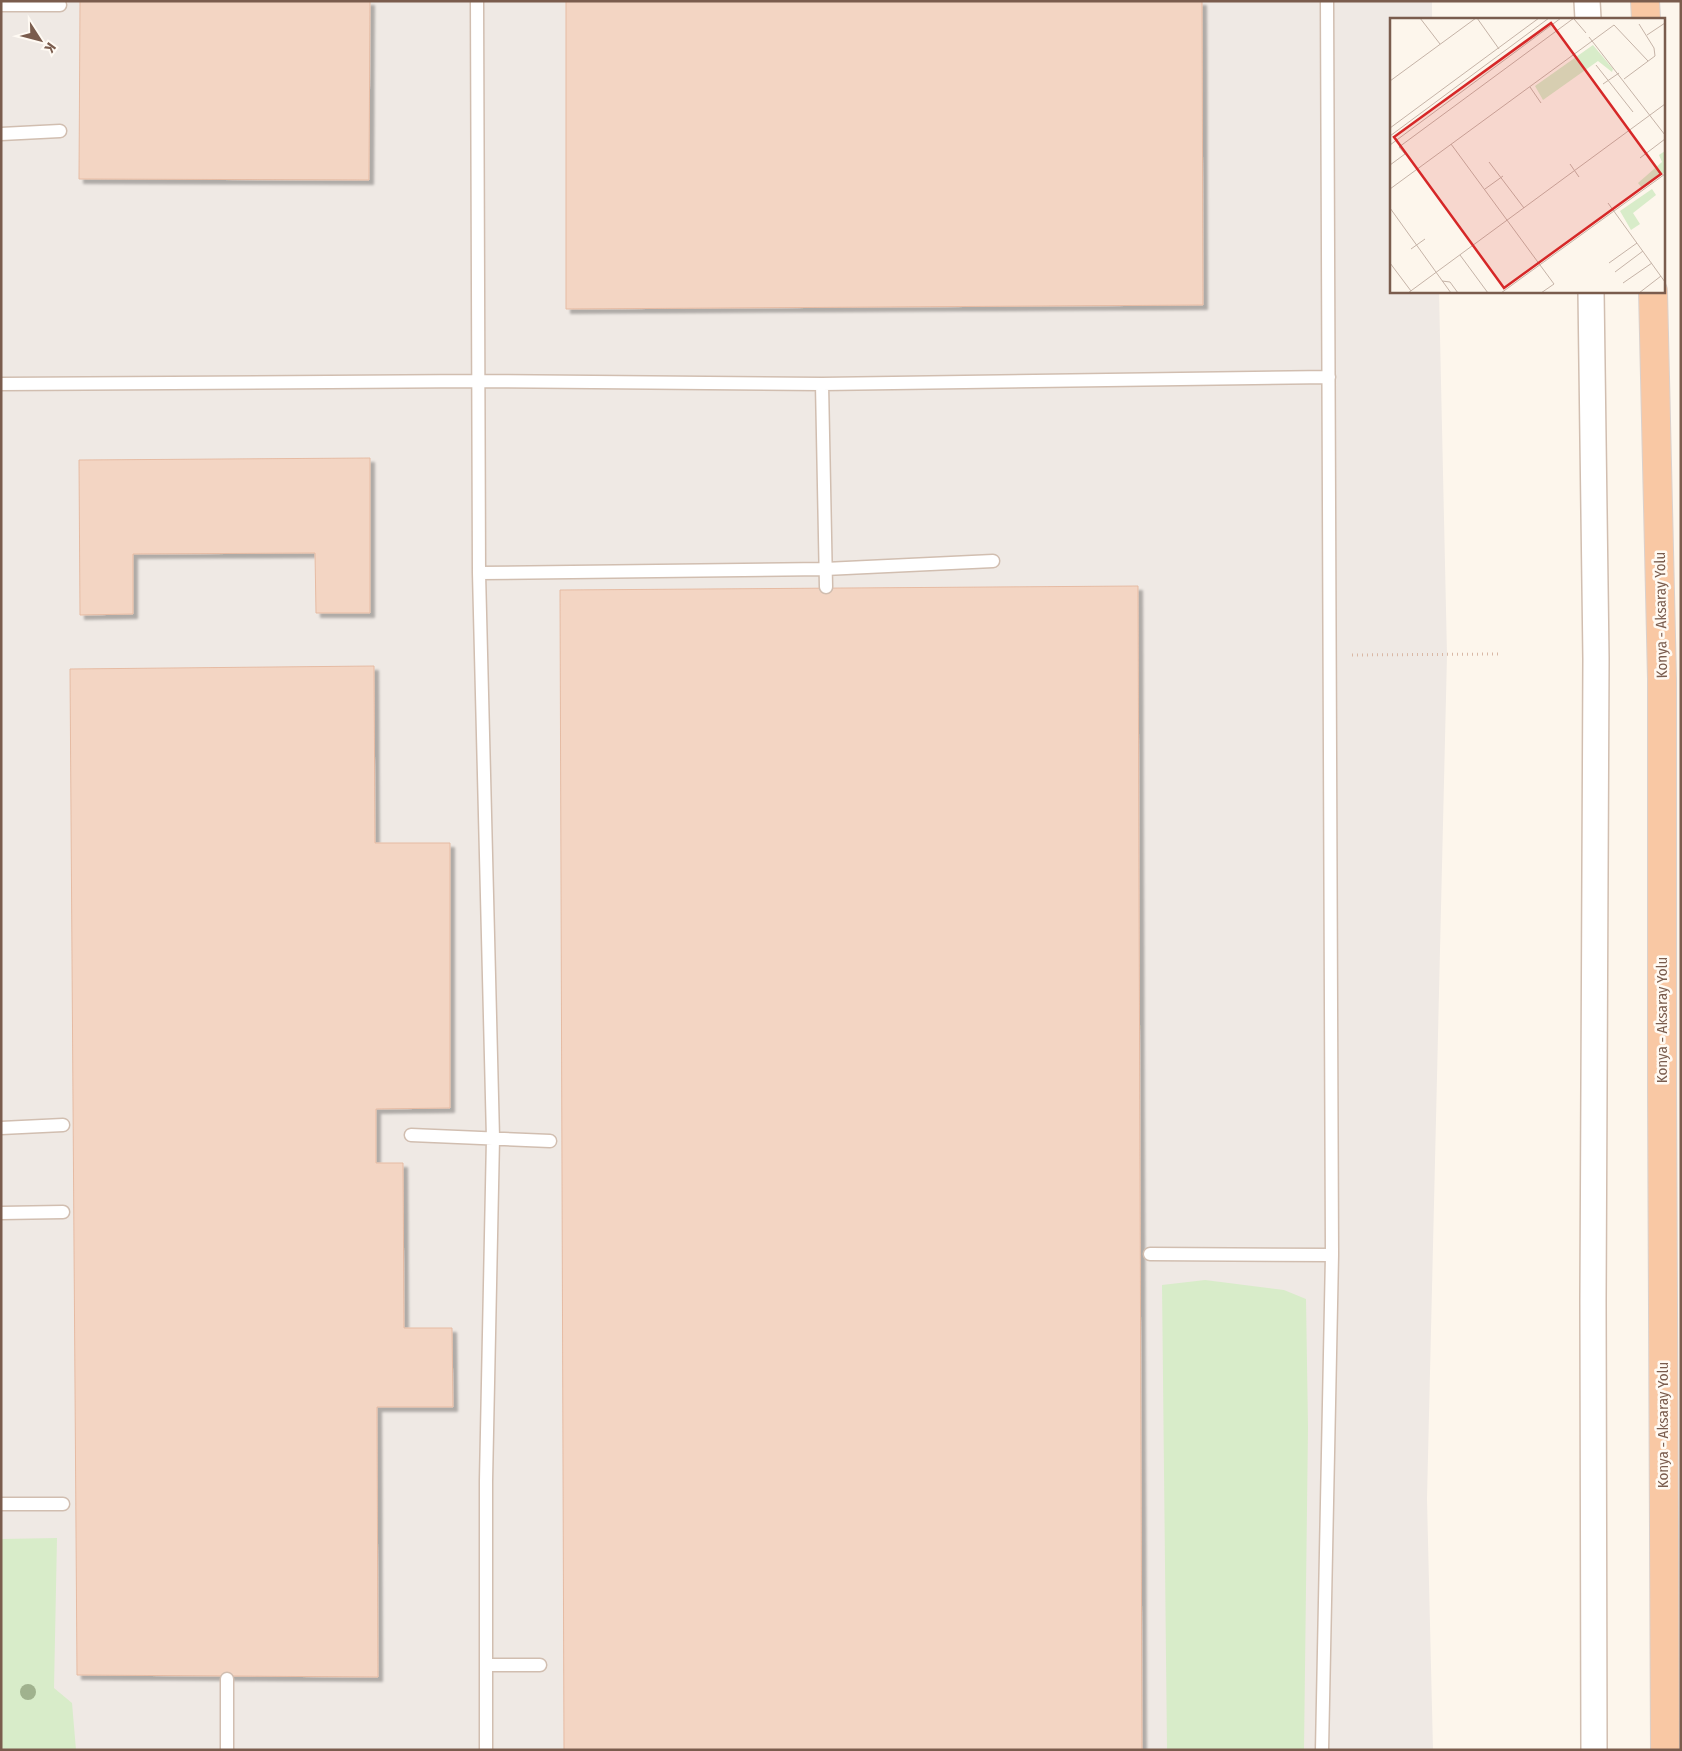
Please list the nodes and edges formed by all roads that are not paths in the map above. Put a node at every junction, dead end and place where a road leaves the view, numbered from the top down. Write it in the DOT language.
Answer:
graph roads {
  1 [pos="477,1"];
  2 [pos="1327,1"];
  3 [pos="1587,1"];
  4 [pos="1645,1"];
  5 [pos="1,5"];
  6 [pos="60,5"];
  7 [pos="1588,18"];
  8 [pos="1646,18"];
  9 [pos="60,131"];
  10 [pos="1,134"];
  11 [pos="1591,292"];
  12 [pos="1652,292"];
  13 [pos="1329,378"];
  14 [pos="478,381"];
  15 [pos="1,384"];
  16 [pos="822,384"];
  17 [pos="993,561"];
  18 [pos="825,569"];
  19 [pos="479,572"];
  20 [pos="826,587"];
  21 [pos="63,1125"];
  22 [pos="1,1128"];
  23 [pos="411,1135"];
  24 [pos="493,1138"];
  25 [pos="550,1140"];
  26 [pos="63,1212"];
  27 [pos="1,1213"];
  28 [pos="1150,1254"];
  29 [pos="1332,1255"];
  30 [pos="1,1504"];
  31 [pos="63,1504"];
  32 [pos="486,1665"];
  33 [pos="540,1665"];
  34 [pos="227,1679"];
  35 [pos="228,1750"];
  36 [pos="486,1750"];
  37 [pos="1322,1750"];
  38 [pos="1594,1750"];
  39 [pos="1665,1750"];
  1 -- 14 [label="lane"];
  2 -- 13 [label="lane"];
  3 -- 7 [label="street"];
  4 -- 8 [label="highway"];
  5 -- 6 [label="lane"];
  9 -- 10 [label="lane"];
  11 -- 38 [label="street"];
  12 -- 39 [label="highway, Konya - Aksaray Yolu"];
  13 -- 16 [label="lane"];
  13 -- 29 [label="lane"];
  14 -- 15 [label="lane"];
  14 -- 16 [label="lane"];
  14 -- 19 [label="lane"];
  16 -- 18 [label="lane"];
  17 -- 18 [label="lane"];
  18 -- 19 [label="lane"];
  18 -- 20 [label="lane"];
  19 -- 24 [label="lane"];
  21 -- 22 [label="lane"];
  23 -- 24 [label="lane"];
  24 -- 25 [label="lane"];
  24 -- 32 [label="lane"];
  26 -- 27 [label="lane"];
  28 -- 29 [label="lane"];
  29 -- 37 [label="lane"];
  30 -- 31 [label="lane"];
  32 -- 33 [label="lane"];
  32 -- 36 [label="lane"];
  34 -- 35 [label="lane"];
}
